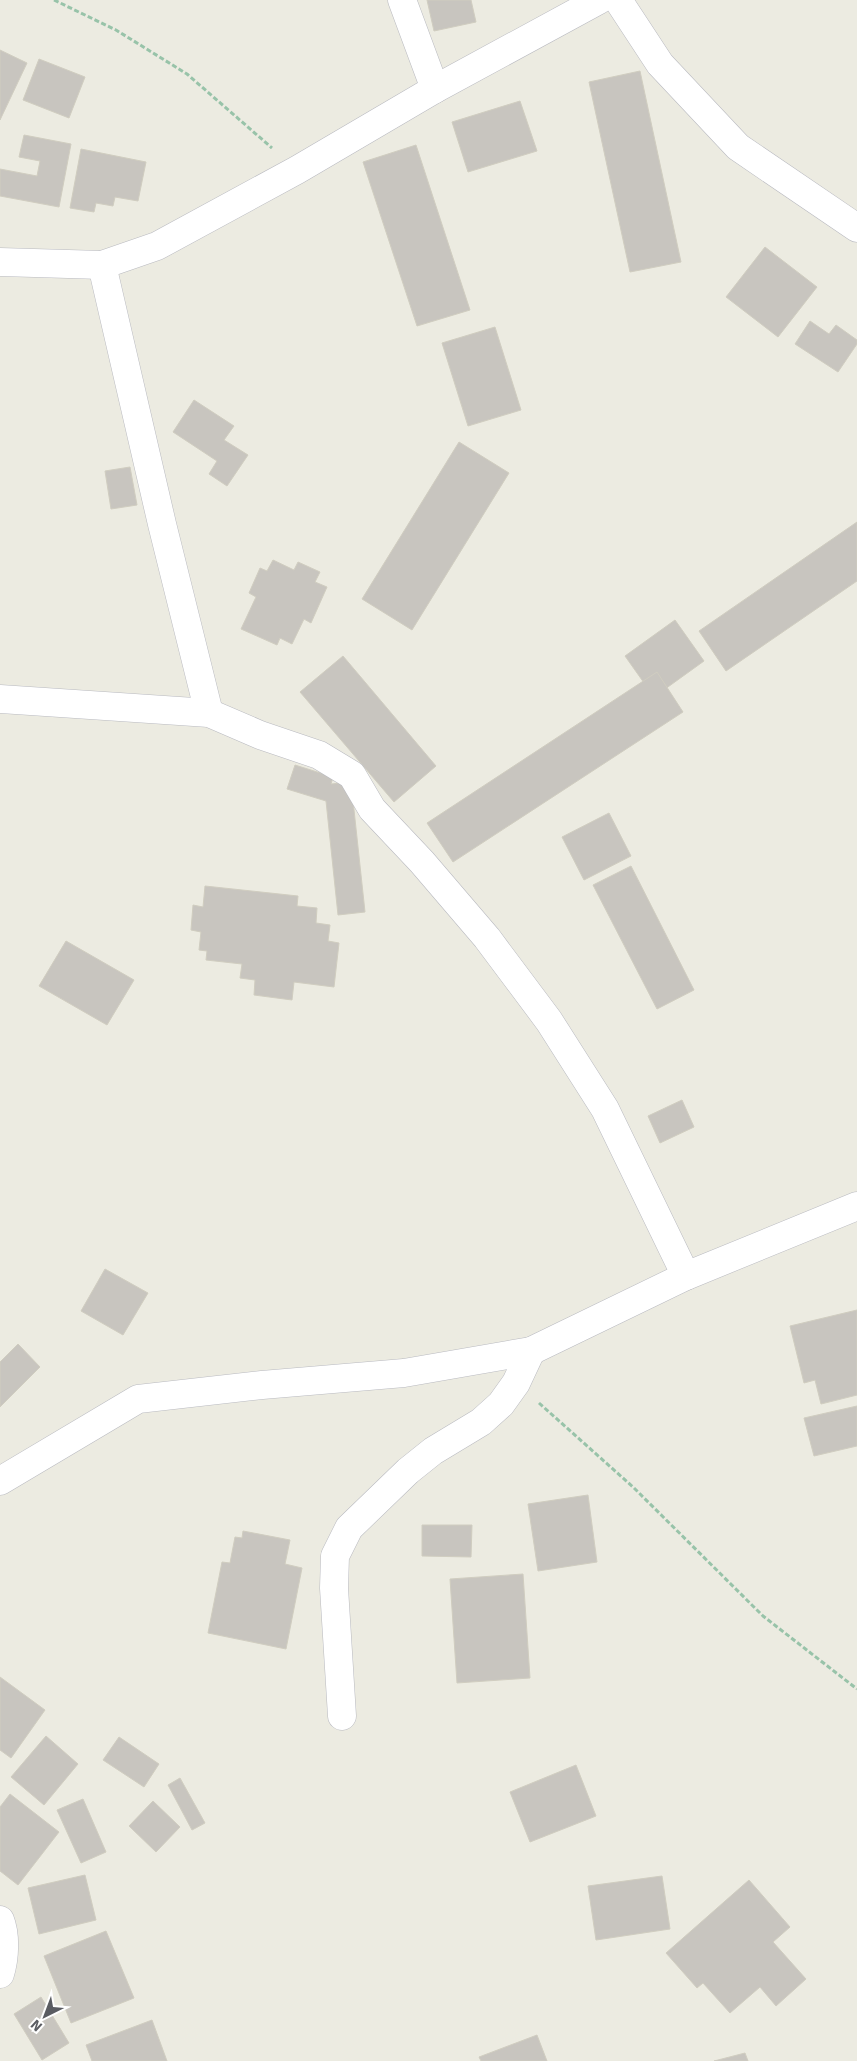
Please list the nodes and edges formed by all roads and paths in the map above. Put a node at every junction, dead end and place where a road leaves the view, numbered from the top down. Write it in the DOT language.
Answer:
graph roads {
  1 [pos="54,0"];
  2 [pos="402,0"];
  3 [pos="599,0"];
  4 [pos="618,0"];
  5 [pos="435,89"];
  6 [pos="297,170"];
  7 [pos="857,228"];
  8 [pos="0,262"];
  9 [pos="102,265"];
  10 [pos="0,699"];
  11 [pos="210,712"];
  12 [pos="857,1206"];
  13 [pos="686,1276"];
  14 [pos="531,1351"];
  15 [pos="516,1383"];
  16 [pos="0,1482"];
  17 [pos="857,1688"];
  18 [pos="342,1716"];
  19 [pos="0,1920"];
  20 [pos="0,1974"];
  1 -- 6 [label="path"];
  2 -- 5 [label="street"];
  3 -- 5 [label="street"];
  4 -- 7 [label="street"];
  5 -- 6 [label="street"];
  6 -- 9 [label="street"];
  8 -- 9 [label="street"];
  9 -- 11 [label="street"];
  10 -- 11 [label="street"];
  11 -- 13 [label="street"];
  12 -- 13 [label="street"];
  13 -- 14 [label="street"];
  14 -- 15 [label="street"];
  14 -- 16 [label="street"];
  15 -- 17 [label="path"];
  15 -- 18 [label="street"];
  19 -- 20 [label="street"];
}
